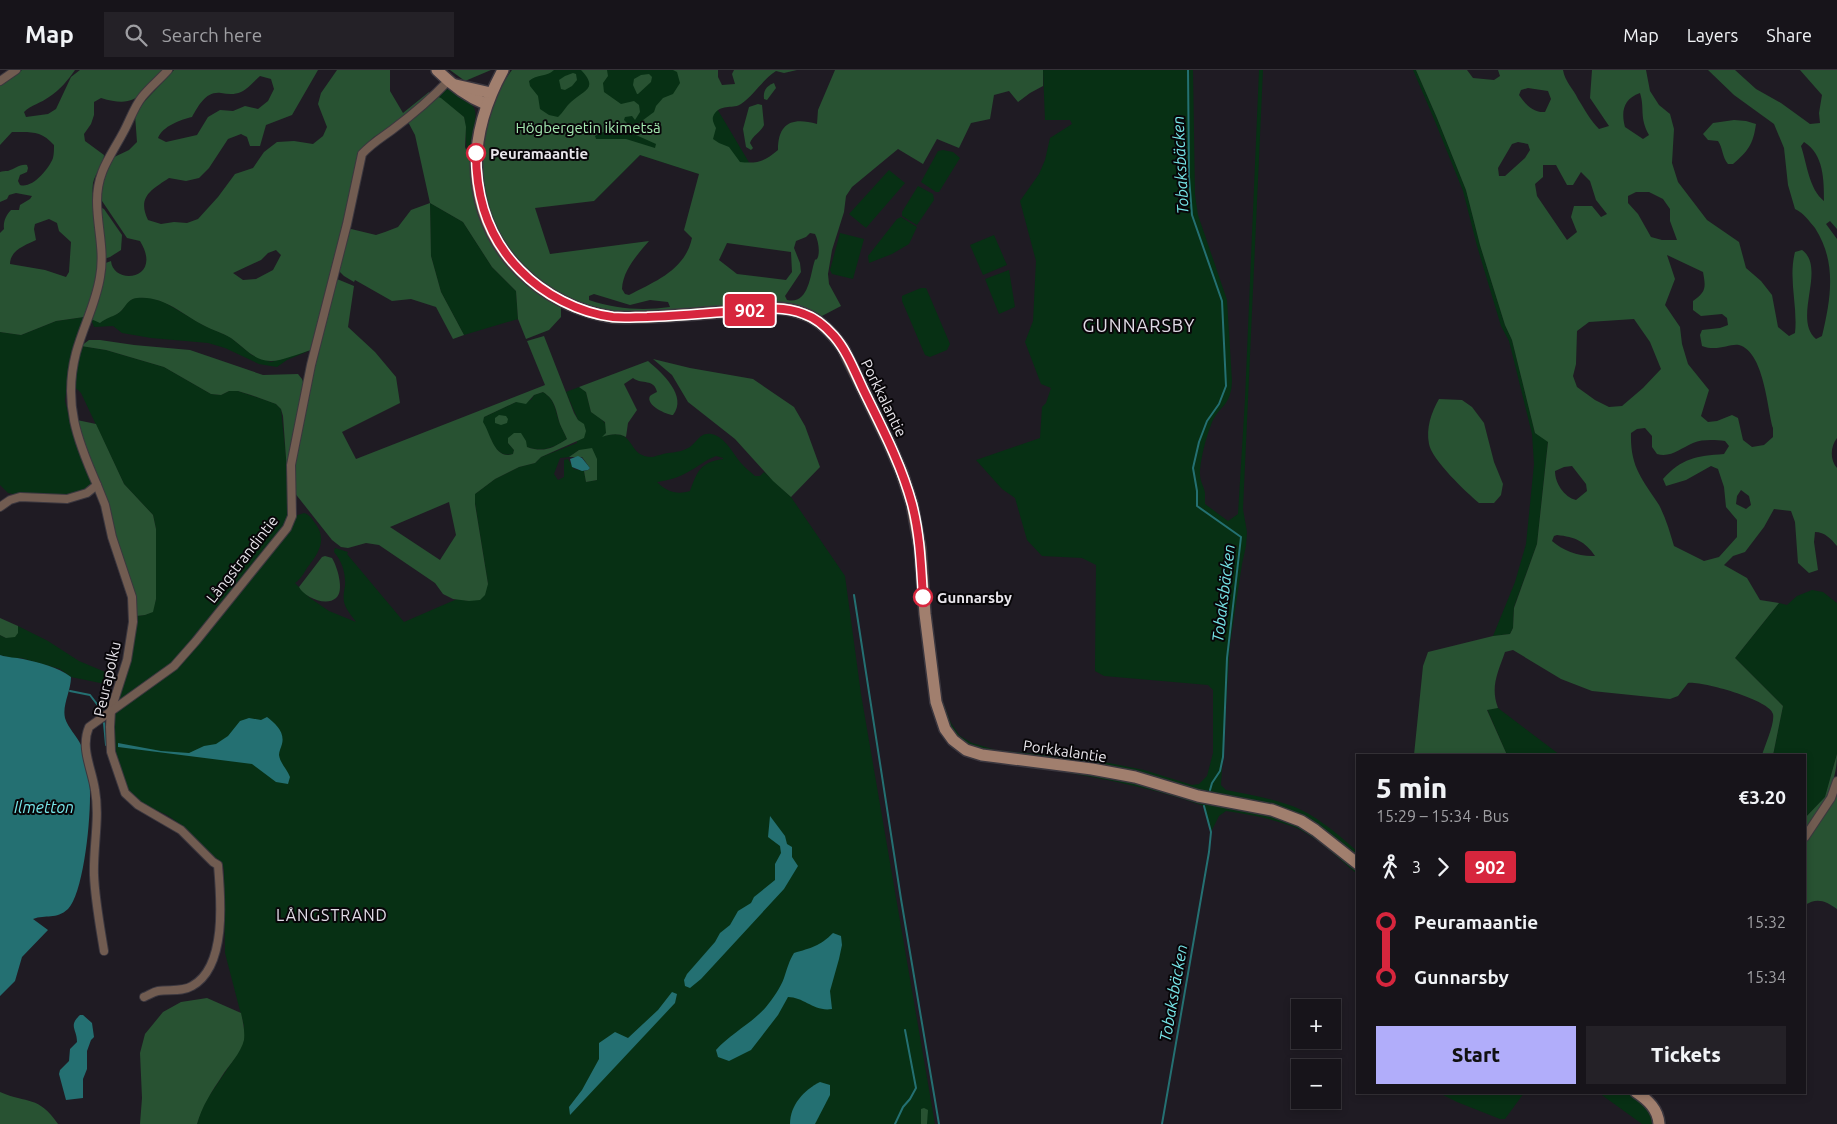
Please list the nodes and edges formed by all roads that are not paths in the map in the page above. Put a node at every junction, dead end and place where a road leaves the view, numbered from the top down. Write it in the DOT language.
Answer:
graph roads {
  1 [pos="16,70"];
  2 [pos="168,70"];
  3 [pos="437,70"];
  4 [pos="503,70"];
  5 [pos="0,81"];
  6 [pos="452,83"];
  7 [pos="489,98"];
  8 [pos="97,485"];
  9 [pos="0,507"];
  10 [pos="111,710"];
  11 [pos="1837,781"];
  12 [pos="1806,836"];
  13 [pos="1356,862"];
  14 [pos="104,951"];
  15 [pos="144,998"];
  16 [pos="1640,1094"];
  17 [pos="1659,1124"];
  1 -- 5 [label="street"];
  2 -- 8 [label="street, Peurapolku"];
  3 -- 6 [label="street"];
  4 -- 7 [label="street, Porkkalantie"];
  6 -- 7 [label="street"];
  6 -- 10 [label="street, Långstrandintie"];
  7 -- 13 [label="street, Porkkalantie"];
  8 -- 9 [label="street"];
  8 -- 10 [label="street, Peurapolku"];
  10 -- 14 [label="street, Långstrandintie"];
  10 -- 15 [label="street, Peurapolku"];
  11 -- 12 [label="street"];
  16 -- 17 [label="street"];
}
